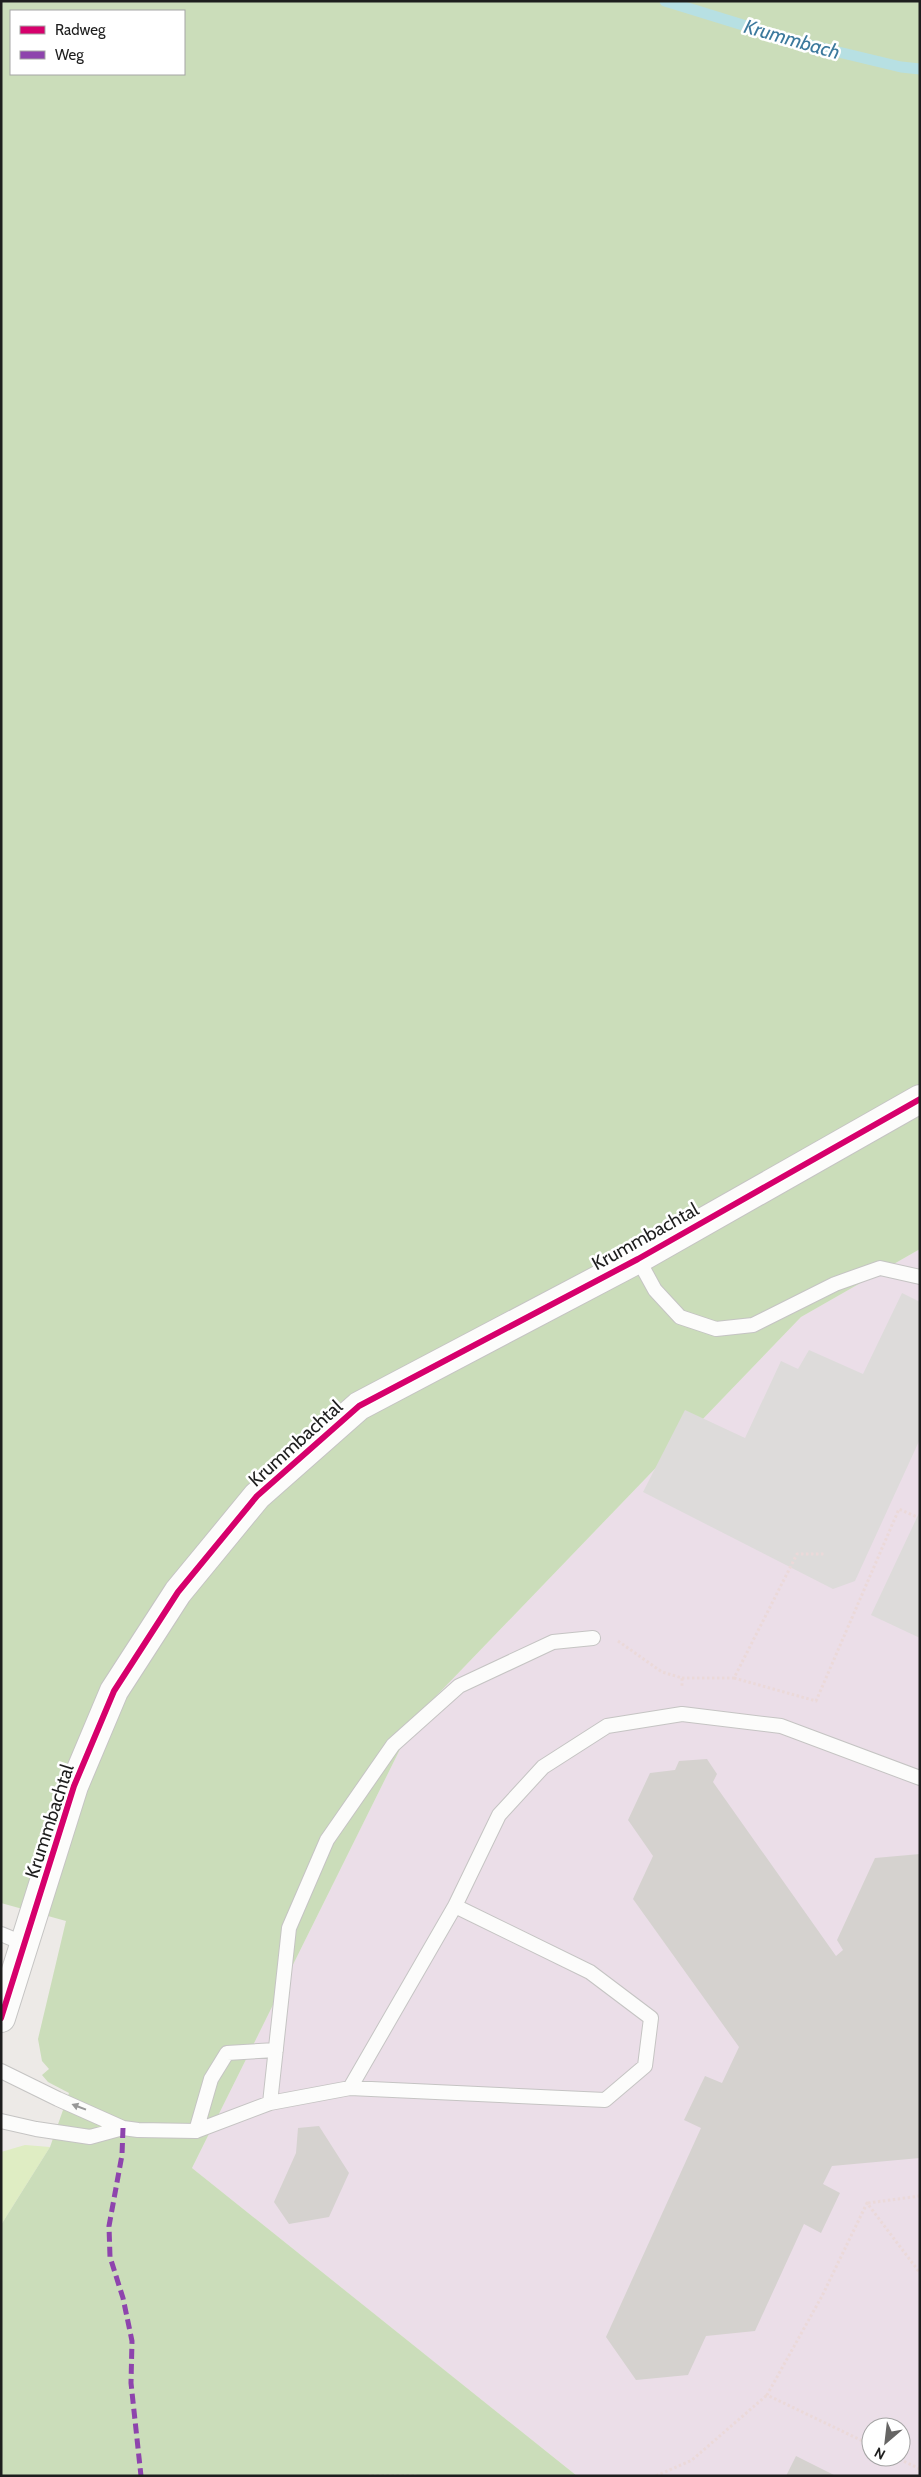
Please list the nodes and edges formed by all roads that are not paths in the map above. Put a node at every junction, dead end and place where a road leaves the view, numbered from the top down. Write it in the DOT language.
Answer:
graph roads {
  1 [pos="920,1099"];
  2 [pos="638,1259"];
  3 [pos="920,1277"];
  4 [pos="593,1638"];
  5 [pos="920,1778"];
  6 [pos="455,1906"];
  7 [pos="13,1939"];
  8 [pos="1,2018"];
  9 [pos="276,2050"];
  10 [pos="1,2071"];
  11 [pos="350,2088"];
  12 [pos="270,2103"];
  13 [pos="1,2120"];
  14 [pos="123,2128"];
  15 [pos="196,2131"];
  1 -- 2 [label="street, Krummbachtal"];
  2 -- 3 [label="lane"];
  2 -- 7 [label="street, Krummbachtal"];
  4 -- 9 [label="lane"];
  5 -- 6 [label="lane"];
  6 -- 11 [label="lane"];
  6 -- 11 [label="lane"];
  7 -- 8 [label="street, Krummbachtal"];
  9 -- 12 [label="lane"];
  9 -- 15 [label="lane"];
  14 -- 10 [label="lane, one-way"];
  11 -- 12 [label="lane"];
  12 -- 15 [label="lane"];
  13 -- 14 [label="lane"];
  14 -- 15 [label="lane"];
}
